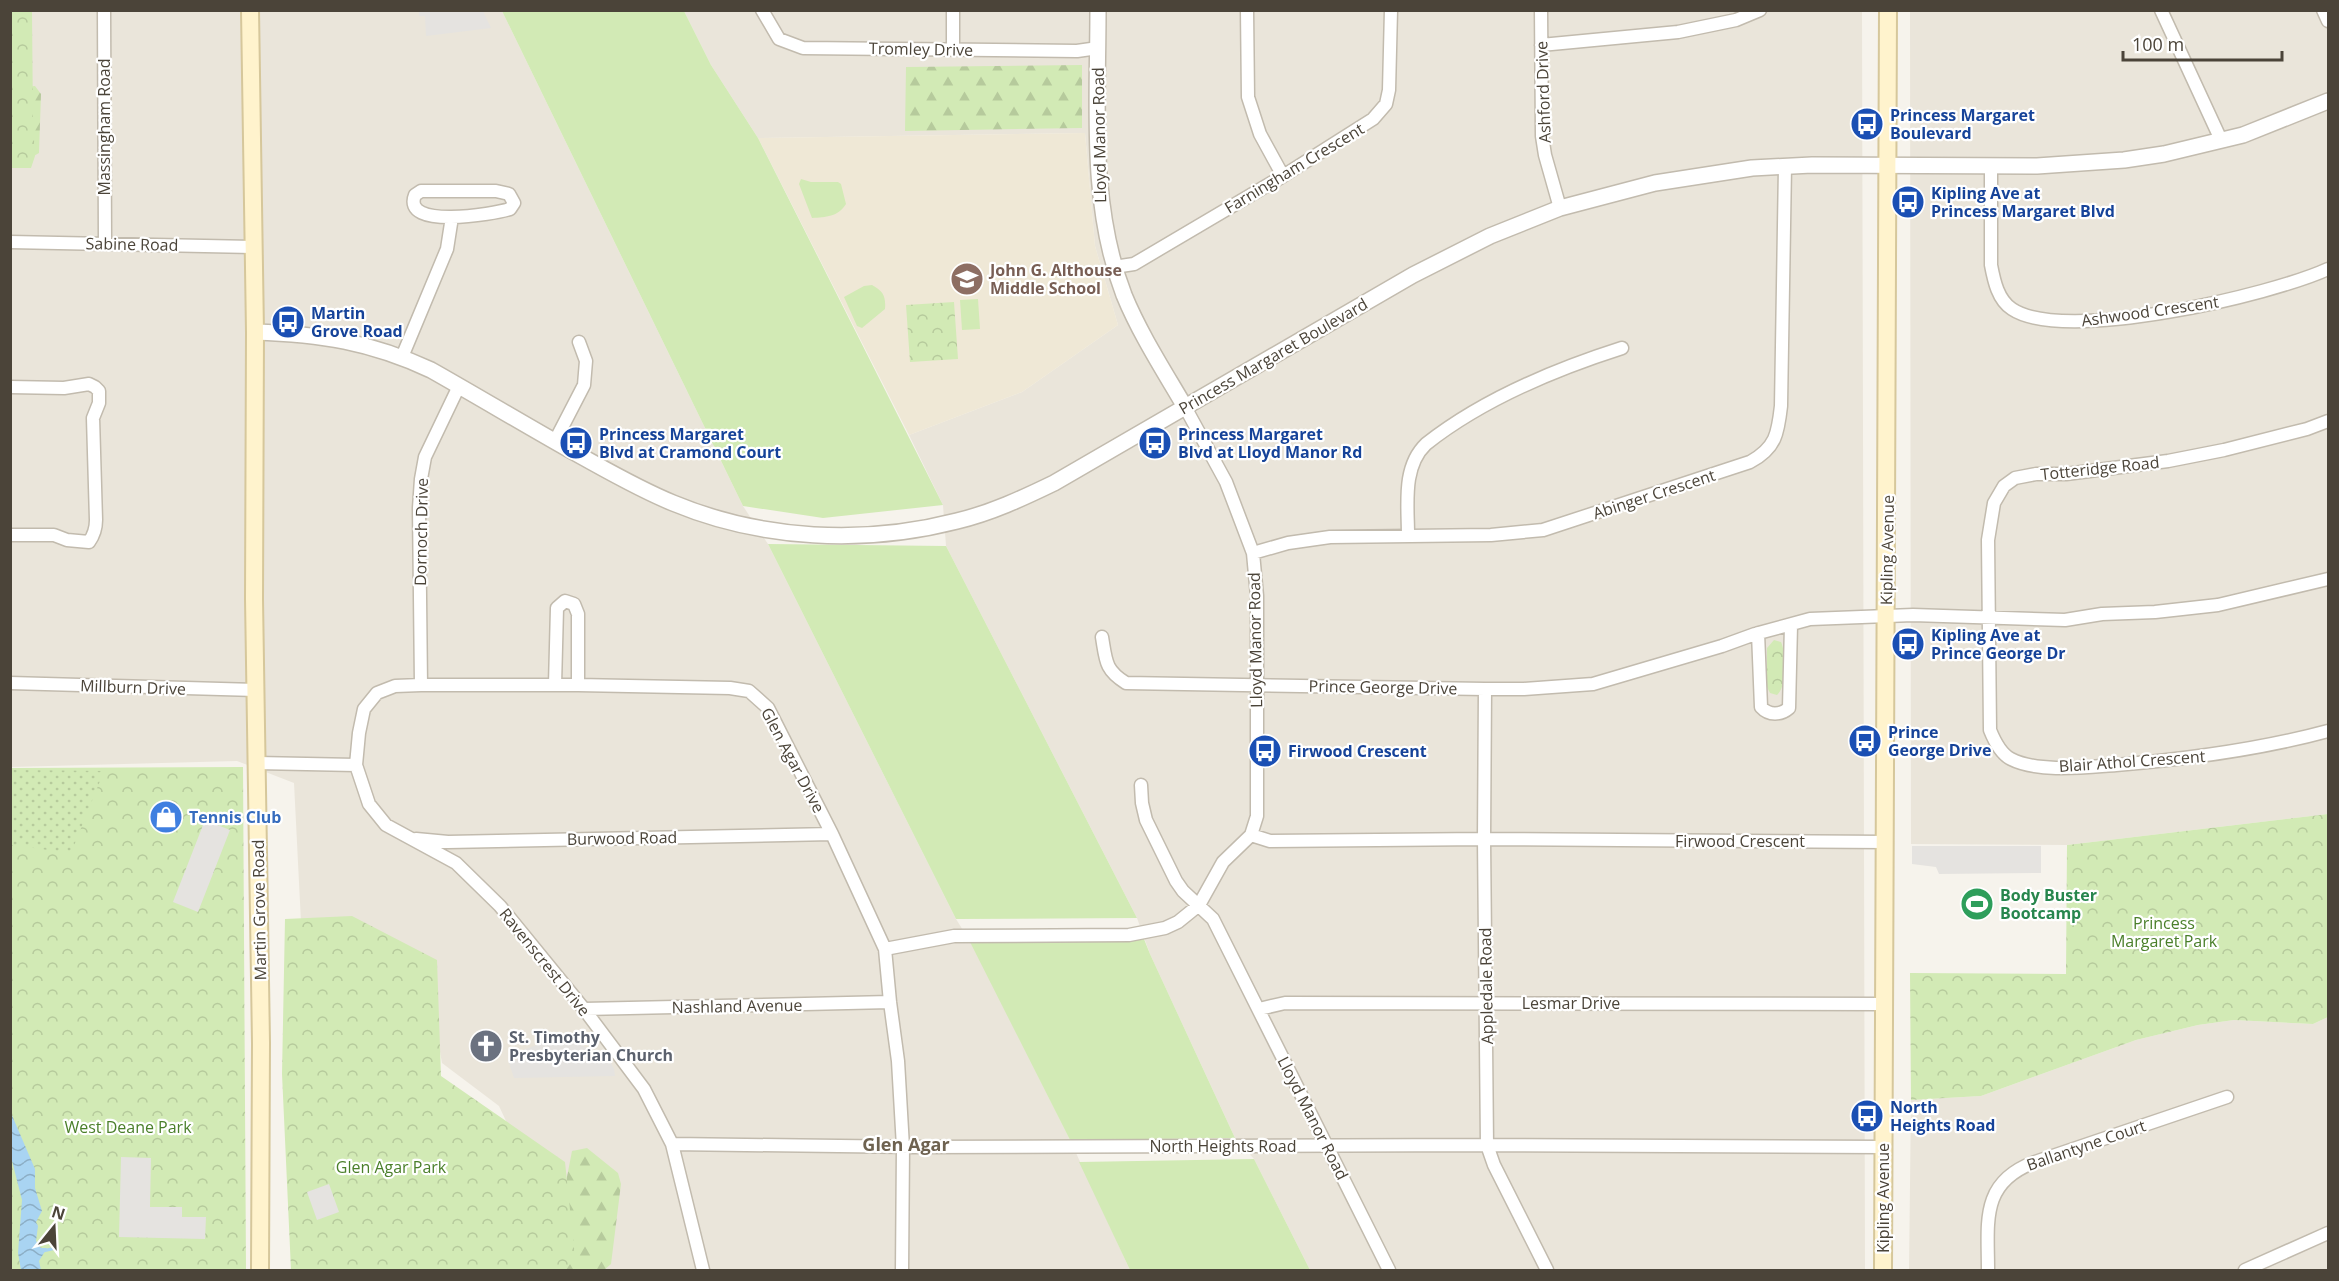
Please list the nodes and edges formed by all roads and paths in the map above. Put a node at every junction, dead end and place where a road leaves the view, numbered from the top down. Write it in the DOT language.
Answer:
graph roads {
  1 [pos="104,10"];
  2 [pos="250,10"];
  3 [pos="762,10"];
  4 [pos="953,10"];
  5 [pos="1098,10"];
  6 [pos="1247,10"];
  7 [pos="1391,10"];
  8 [pos="1541,10"];
  9 [pos="1760,10"];
  10 [pos="1888,10"];
  11 [pos="2161,10"];
  12 [pos="2323,10"];
  13 [pos="2328,21"];
  14 [pos="1541,45"];
  15 [pos="1098,48"];
  16 [pos="953,49"];
  17 [pos="2328,101"];
  18 [pos="2221,140"];
  19 [pos="1888,165"];
  20 [pos="1785,166"];
  21 [pos="1991,166"];
  22 [pos="1282,176"];
  23 [pos="1560,208"];
  24 [pos="452,218"];
  25 [pos="10,242"];
  26 [pos="105,243"];
  27 [pos="254,247"];
  28 [pos="1114,267"];
  29 [pos="2328,269"];
  30 [pos="255,332"];
  31 [pos="579,342"];
  32 [pos="1622,348"];
  33 [pos="402,357"];
  34 [pos="459,386"];
  35 [pos="10,387"];
  36 [pos="1185,407"];
  37 [pos="2328,421"];
  38 [pos="555,441"];
  39 [pos="10,535"];
  40 [pos="1408,535"];
  41 [pos="1253,554"];
  42 [pos="2328,579"];
  43 [pos="1886,617"];
  44 [pos="1989,617"];
  45 [pos="1791,625"];
  46 [pos="1758,633"];
  47 [pos="1102,637"];
  48 [pos="10,683"];
  49 [pos="1257,684"];
  50 [pos="421,685"];
  51 [pos="555,685"];
  52 [pos="578,685"];
  53 [pos="1485,689"];
  54 [pos="256,690"];
  55 [pos="2328,731"];
  56 [pos="257,763"];
  57 [pos="356,765"];
  58 [pos="1141,785"];
  59 [pos="832,834"];
  60 [pos="1251,835"];
  61 [pos="412,839"];
  62 [pos="1484,840"];
  63 [pos="1886,842"];
  64 [pos="1199,905"];
  65 [pos="885,949"];
  66 [pos="890,1002"];
  67 [pos="1486,1003"];
  68 [pos="1884,1004"];
  69 [pos="584,1009"];
  70 [pos="1258,1009"];
  71 [pos="2227,1097"];
  72 [pos="1314,1122"];
  73 [pos="672,1144"];
  74 [pos="1326,1144"];
  75 [pos="1487,1144"];
  76 [pos="1298,1146"];
  77 [pos="903,1147"];
  78 [pos="1882,1147"];
  79 [pos="2328,1233"];
  80 [pos="260,1270"];
  81 [pos="703,1270"];
  82 [pos="902,1270"];
  83 [pos="1389,1270"];
  84 [pos="1546,1270"];
  85 [pos="1883,1270"];
  86 [pos="1988,1270"];
  87 [pos="2245,1270"];
  1 -- 26 [label="street, Massingham Road"];
  2 -- 27 [label="main road, Martin Grove Road"];
  3 -- 16 [label="street, Tromley Drive"];
  4 -- 16 [label="street"];
  5 -- 15 [label="street, Lloyd Manor Road"];
  6 -- 22 [label="street"];
  7 -- 22 [label="street, Farningham Crescent"];
  8 -- 14 [label="street, Ashford Drive"];
  9 -- 14 [label="street"];
  10 -- 19 [label="main road, Kipling Avenue"];
  11 -- 18 [label="street"];
  12 -- 13 [label="street"];
  14 -- 23 [label="street, Ashford Drive"];
  15 -- 16 [label="street, Tromley Drive"];
  15 -- 28 [label="street, Lloyd Manor Road"];
  17 -- 18 [label="street, Princess Margaret Boulevard"];
  18 -- 21 [label="street, Princess Margaret Boulevard"];
  19 -- 20 [label="street, Princess Margaret Boulevard"];
  19 -- 21 [label="street, Princess Margaret Boulevard"];
  19 -- 43 [label="main road, Kipling Avenue"];
  20 -- 23 [label="street, Princess Margaret Boulevard"];
  20 -- 40 [label="street, Abinger Crescent"];
  21 -- 29 [label="street, Ashwood Crescent"];
  22 -- 28 [label="street, Farningham Crescent"];
  23 -- 36 [label="street, Princess Margaret Boulevard"];
  24 -- 24 [label="street"];
  24 -- 33 [label="street"];
  25 -- 26 [label="street, Sabine Road"];
  26 -- 27 [label="street, Sabine Road"];
  27 -- 30 [label="main road, Martin Grove Road"];
  28 -- 36 [label="street, Lloyd Manor Road"];
  30 -- 33 [label="street, Princess Margaret Boulevard"];
  30 -- 54 [label="main road, Martin Grove Road"];
  31 -- 38 [label="street"];
  32 -- 40 [label="street"];
  33 -- 34 [label="street, Princess Margaret Boulevard"];
  34 -- 38 [label="street, Princess Margaret Boulevard"];
  34 -- 50 [label="street, Dornoch Drive"];
  35 -- 39 [label="street"];
  36 -- 38 [label="street, Princess Margaret Boulevard"];
  36 -- 41 [label="street, Lloyd Manor Road"];
  37 -- 44 [label="street, Totteridge Road"];
  40 -- 41 [label="street, Abinger Crescent"];
  41 -- 49 [label="street, Lloyd Manor Road"];
  42 -- 44 [label="street, Prince George Drive"];
  43 -- 44 [label="street, Prince George Drive"];
  43 -- 45 [label="street, Prince George Drive"];
  43 -- 63 [label="main road, Kipling Avenue"];
  44 -- 55 [label="street, Blair Athol Crescent"];
  45 -- 46 [label="street, Prince George Drive"];
  45 -- 46 [label="street"];
  46 -- 53 [label="street, Prince George Drive"];
  47 -- 49 [label="street, Prince George Drive"];
  48 -- 54 [label="street, Millburn Drive"];
  49 -- 53 [label="street, Prince George Drive"];
  49 -- 60 [label="street, Lloyd Manor Road"];
  50 -- 51 [label="street, Glen Agar Drive"];
  50 -- 57 [label="street, Glen Agar Drive"];
  51 -- 52 [label="street, Glen Agar Drive"];
  51 -- 52 [label="street"];
  52 -- 59 [label="street, Glen Agar Drive"];
  53 -- 62 [label="street, Appledale Road"];
  54 -- 56 [label="main road, Martin Grove Road"];
  56 -- 57 [label="street"];
  56 -- 80 [label="main road, Martin Grove Road"];
  57 -- 61 [label="street, Ravenscrest Drive"];
  58 -- 64 [label="street, Lloyd Manor Road"];
  59 -- 61 [label="street, Burwood Road"];
  59 -- 65 [label="street, Glen Agar Drive"];
  60 -- 62 [label="street, Firwood Crescent"];
  60 -- 64 [label="street"];
  61 -- 69 [label="street, Ravenscrest Drive"];
  62 -- 63 [label="street, Firwood Crescent"];
  62 -- 67 [label="street, Appledale Road"];
  63 -- 68 [label="main road, Kipling Avenue"];
  64 -- 65 [label="street"];
  64 -- 70 [label="street, Lloyd Manor Road"];
  65 -- 66 [label="street, Glen Agar Drive"];
  66 -- 69 [label="street, Nashland Avenue"];
  66 -- 77 [label="street, Glen Agar Drive"];
  67 -- 68 [label="street, Lesmar Drive"];
  67 -- 70 [label="street, Lesmar Drive"];
  67 -- 75 [label="street, Appledale Road"];
  68 -- 78 [label="main road, Kipling Avenue"];
  69 -- 73 [label="street, Ravenscrest Drive"];
  70 -- 72 [label="street, Lloyd Manor Road"];
  71 -- 86 [label="street, Ballantyne Court"];
  72 -- 74 [label="street, Lloyd Manor Road"];
  72 -- 76 [label="street"];
  73 -- 77 [label="street, North Heights Road"];
  73 -- 81 [label="street, Ravenscrest Drive"];
  74 -- 75 [label="street, North Heights Road"];
  74 -- 76 [label="street, North Heights Road"];
  74 -- 83 [label="street, Lloyd Manor Road"];
  75 -- 78 [label="street, North Heights Road"];
  75 -- 84 [label="street, Appledale Road"];
  76 -- 77 [label="street, North Heights Road"];
  77 -- 82 [label="street, Glen Agar Drive"];
  78 -- 85 [label="main road, Kipling Avenue"];
  79 -- 87 [label="street"];
}
